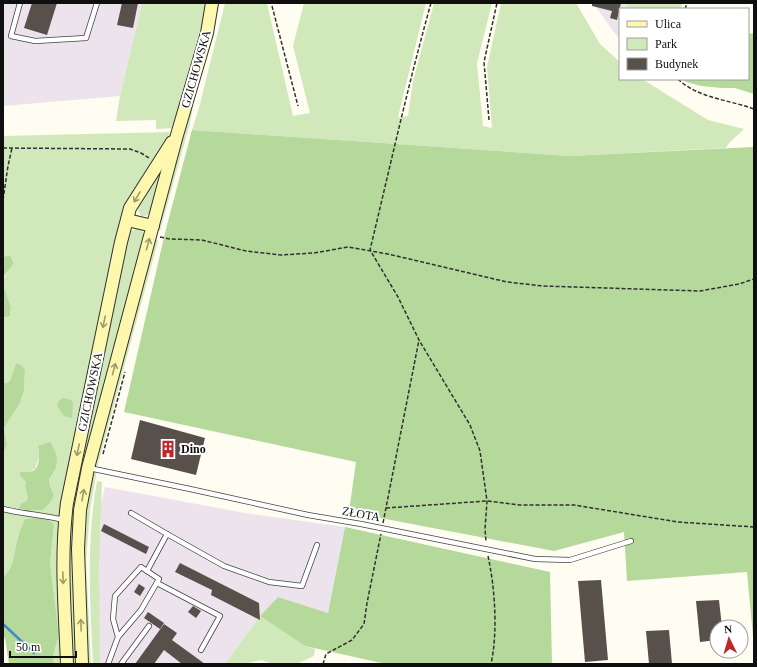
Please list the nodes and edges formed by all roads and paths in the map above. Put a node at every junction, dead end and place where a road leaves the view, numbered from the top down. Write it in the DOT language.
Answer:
graph roads {
  1 [pos="20,3"];
  2 [pos="97,3"];
  3 [pos="212,3"];
  4 [pos="431,3"];
  5 [pos="498,3"];
  6 [pos="272,6"];
  7 [pos="679,80"];
  8 [pos="298,106"];
  9 [pos="754,109"];
  10 [pos="489,120"];
  11 [pos="178,135"];
  12 [pos="3,148"];
  13 [pos="12,148"];
  14 [pos="158,164"];
  15 [pos="3,200"];
  16 [pos="127,220"];
  17 [pos="152,230"];
  18 [pos="370,250"];
  19 [pos="754,280"];
  20 [pos="419,340"];
  21 [pos="126,368"];
  22 [pos="93,469"];
  23 [pos="487,501"];
  24 [pos="386,508"];
  25 [pos="3,509"];
  26 [pos="131,512"];
  27 [pos="65,520"];
  28 [pos="754,527"];
  29 [pos="382,528"];
  30 [pos="167,534"];
  31 [pos="631,541"];
  32 [pos="317,545"];
  33 [pos="487,549"];
  34 [pos="147,571"];
  35 [pos="157,583"];
  36 [pos="150,626"];
  37 [pos="118,638"];
  38 [pos="201,650"];
  39 [pos="67,664"];
  40 [pos="82,664"];
  41 [pos="108,664"];
  42 [pos="121,664"];
  43 [pos="323,664"];
  44 [pos="491,664"];
  1 -- 2 [label="lane"];
  3 -- 11 [label="street, GZICHOWSKA"];
  4 -- 18 [label="path"];
  5 -- 10 [label="path"];
  6 -- 8 [label="path"];
  7 -- 9 [label="path"];
  11 -- 14 [label="street, GZICHOWSKA"];
  11 -- 17 [label="street, GZICHOWSKA"];
  12 -- 13 [label="path"];
  13 -- 14 [label="path"];
  13 -- 15 [label="path"];
  14 -- 16 [label="street, GZICHOWSKA, one-way"];
  16 -- 17 [label="street"];
  16 -- 27 [label="street, GZICHOWSKA, one-way"];
  17 -- 18 [label="path"];
  22 -- 17 [label="street, GZICHOWSKA, one-way"];
  18 -- 19 [label="path"];
  18 -- 20 [label="path"];
  20 -- 23 [label="path"];
  20 -- 24 [label="path"];
  21 -- 22 [label="path"];
  22 -- 29 [label="lane, ZŁOTA"];
  40 -- 22 [label="street, GZICHOWSKA, one-way"];
  23 -- 24 [label="path"];
  23 -- 28 [label="path"];
  23 -- 33 [label="path"];
  24 -- 29 [label="path"];
  25 -- 27 [label="lane"];
  26 -- 30 [label="lane"];
  27 -- 39 [label="street, GZICHOWSKA, one-way"];
  29 -- 33 [label="lane, ZŁOTA"];
  29 -- 43 [label="path"];
  30 -- 32 [label="lane"];
  30 -- 34 [label="lane"];
  31 -- 33 [label="lane, ZŁOTA"];
  33 -- 44 [label="path"];
  34 -- 35 [label="lane"];
  34 -- 37 [label="lane"];
  35 -- 37 [label="lane"];
  35 -- 38 [label="lane"];
  36 -- 42 [label="lane"];
  37 -- 41 [label="lane"];
}
